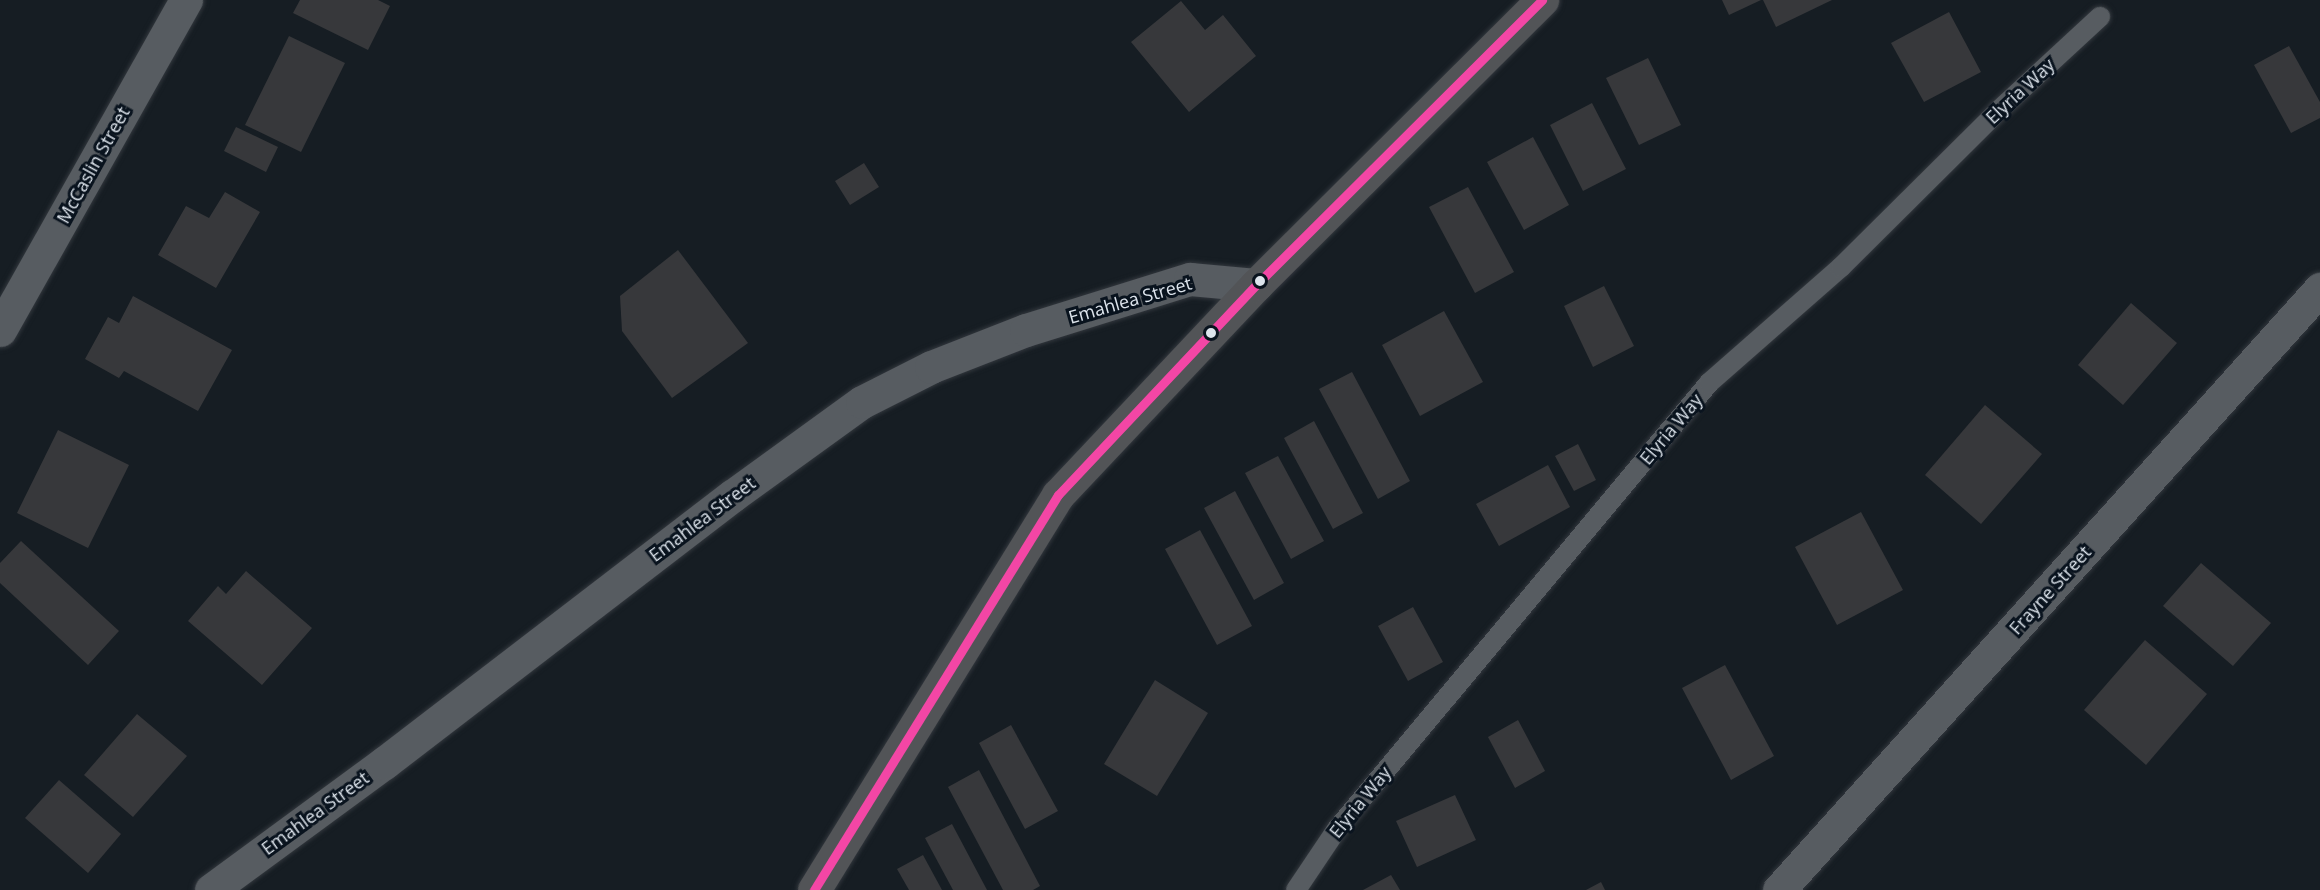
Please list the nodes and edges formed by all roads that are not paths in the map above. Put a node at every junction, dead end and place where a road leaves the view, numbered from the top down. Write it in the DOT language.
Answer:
graph roads {
  1 [pos="186,0"];
  2 [pos="1542,0"];
  3 [pos="2100,17"];
  4 [pos="1256,285"];
  5 [pos="2320,289"];
  6 [pos="0,330"];
  7 [pos="211,890"];
  8 [pos="814,890"];
  9 [pos="1296,890"];
  10 [pos="1779,890"];
  1 -- 6 [label="street, McCaslin Street"];
  2 -- 4 [label="main road"];
  3 -- 9 [label="lane, Elyria Way"];
  4 -- 7 [label="street, Emahlea Street"];
  4 -- 8 [label="main road"];
  5 -- 10 [label="street, Frayne Street"];
}
